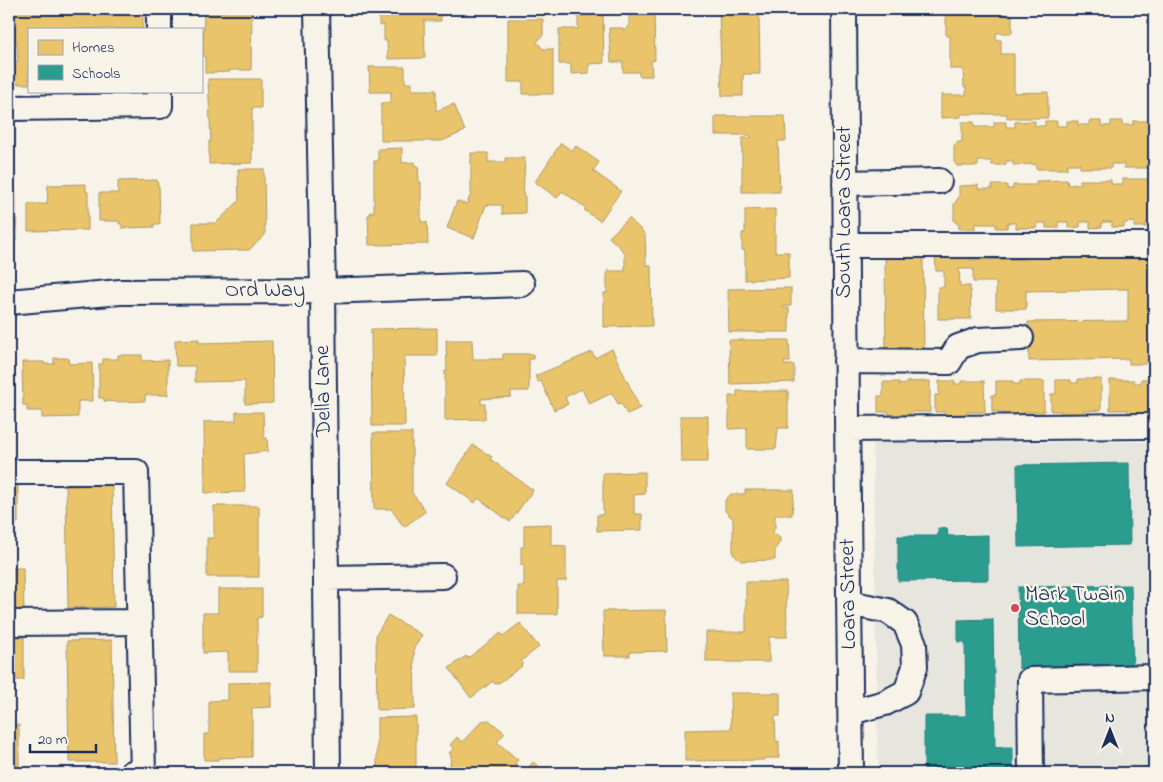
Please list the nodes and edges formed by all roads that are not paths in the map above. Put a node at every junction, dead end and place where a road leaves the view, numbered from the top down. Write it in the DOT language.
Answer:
graph roads {
  1 [pos="159,9"];
  2 [pos="317,9"];
  3 [pos="844,9"];
  4 [pos="159,28"];
  5 [pos="160,99"];
  6 [pos="9,108"];
  7 [pos="939,181"];
  8 [pos="845,183"];
  9 [pos="846,245"];
  10 [pos="1154,245"];
  11 [pos="522,284"];
  12 [pos="323,291"];
  13 [pos="9,302"];
  14 [pos="1021,338"];
  15 [pos="846,361"];
  16 [pos="847,422"];
  17 [pos="1144,426"];
  18 [pos="9,472"];
  19 [pos="443,576"];
  20 [pos="326,578"];
  21 [pos="849,603"];
  22 [pos="139,622"];
  23 [pos="9,623"];
  24 [pos="1154,677"];
  25 [pos="850,712"];
  26 [pos="132,773"];
  27 [pos="328,773"];
  28 [pos="851,773"];
  29 [pos="1031,773"];
  1 -- 4 [label="street"];
  2 -- 12 [label="street, Della Lane"];
  3 -- 8 [label="street, South Loara Street"];
  5 -- 6 [label="street"];
  7 -- 8 [label="street"];
  8 -- 9 [label="street, South Loara Street"];
  9 -- 10 [label="street"];
  9 -- 15 [label="street, South Loara Street"];
  11 -- 12 [label="street, Ord Way"];
  12 -- 13 [label="street, Ord Way"];
  12 -- 20 [label="street, Della Lane"];
  14 -- 15 [label="street"];
  15 -- 16 [label="street, South Loara Street"];
  16 -- 17 [label="street"];
  16 -- 21 [label="street, Loara Street"];
  18 -- 22 [label="street"];
  19 -- 20 [label="street"];
  20 -- 27 [label="street, Della Lane"];
  21 -- 25 [label="street, Loara Street"];
  21 -- 25 [label="street"];
  22 -- 23 [label="street"];
  22 -- 26 [label="street"];
  24 -- 29 [label="street"];
  25 -- 28 [label="street, Loara Street"];
}
